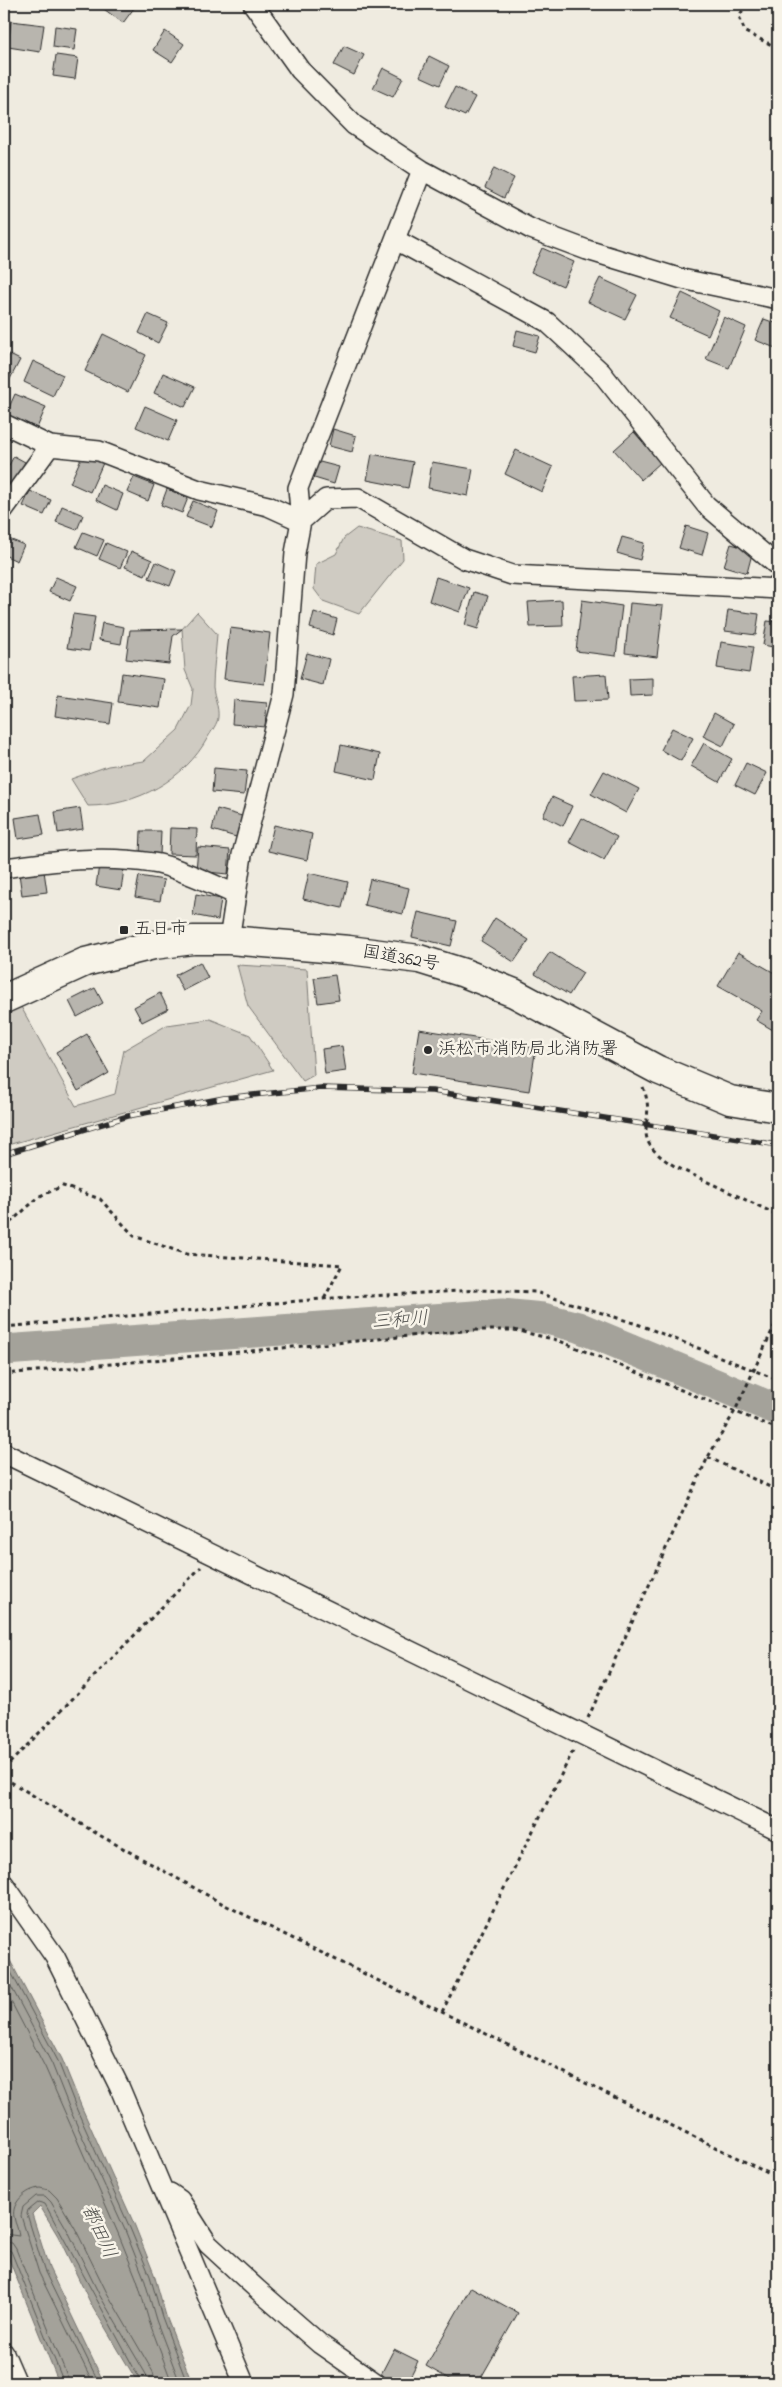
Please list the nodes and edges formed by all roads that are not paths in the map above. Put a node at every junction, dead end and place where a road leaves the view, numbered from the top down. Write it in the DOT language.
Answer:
graph roads {
  1 [pos="253,4"];
  2 [pos="422,170"];
  3 [pos="396,240"];
  4 [pos="778,299"];
  5 [pos="4,424"];
  6 [pos="50,446"];
  7 [pos="4,509"];
  8 [pos="301,522"];
  9 [pos="778,566"];
  10 [pos="778,589"];
  11 [pos="4,868"];
  12 [pos="235,894"];
  13 [pos="229,940"];
  14 [pos="4,1000"];
  15 [pos="778,1108"];
  16 [pos="4,1453"];
  17 [pos="778,1830"];
  18 [pos="4,1884"];
  19 [pos="163,2188"];
  20 [pos="4,2353"];
  21 [pos="17,2383"];
  22 [pos="244,2383"];
  23 [pos="376,2383"];
  1 -- 2 [label="street"];
  2 -- 3 [label="street"];
  2 -- 4 [label="street"];
  3 -- 8 [label="street"];
  3 -- 9 [label="street"];
  5 -- 6 [label="street"];
  6 -- 7 [label="street"];
  6 -- 8 [label="street"];
  8 -- 10 [label="street"];
  8 -- 12 [label="street"];
  11 -- 12 [label="street"];
  12 -- 13 [label="street"];
  13 -- 14 [label="highway, 国道362号"];
  13 -- 15 [label="highway, 国道362号"];
  16 -- 17 [label="street"];
  18 -- 19 [label="street"];
  19 -- 22 [label="street"];
  19 -- 23 [label="street"];
  20 -- 21 [label="street"];
}
